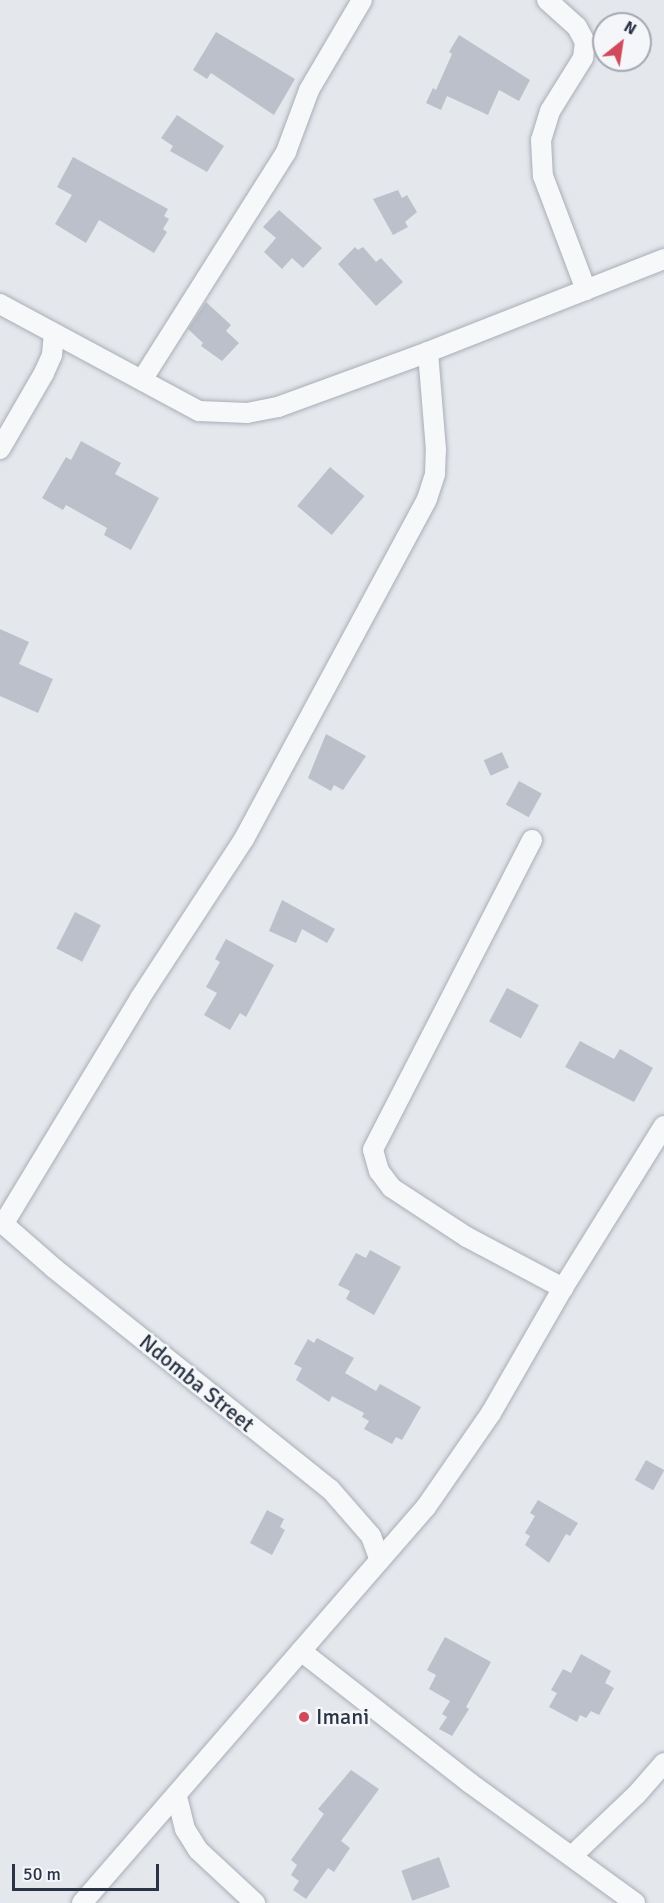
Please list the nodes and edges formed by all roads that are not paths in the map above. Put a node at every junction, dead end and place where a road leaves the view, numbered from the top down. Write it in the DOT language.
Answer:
graph roads {
  1 [pos="362,0"];
  2 [pos="547,0"];
  3 [pos="664,259"];
  4 [pos="586,290"];
  5 [pos="0,304"];
  6 [pos="54,334"];
  7 [pos="428,352"];
  8 [pos="142,380"];
  9 [pos="0,449"];
  10 [pos="532,840"];
  11 [pos="664,1126"];
  12 [pos="2,1222"];
  13 [pos="563,1288"];
  14 [pos="379,1558"];
  15 [pos="301,1651"];
  16 [pos="664,1763"];
  17 [pos="177,1797"];
  18 [pos="573,1855"];
  19 [pos="82,1903"];
  20 [pos="255,1903"];
  21 [pos="635,1903"];
  1 -- 8 [label="street"];
  2 -- 4 [label="street"];
  3 -- 4 [label="street"];
  4 -- 7 [label="street"];
  5 -- 6 [label="street"];
  6 -- 8 [label="street"];
  6 -- 9 [label="street"];
  7 -- 8 [label="street"];
  7 -- 12 [label="street"];
  10 -- 13 [label="street"];
  11 -- 13 [label="street"];
  12 -- 14 [label="street, Ndomba Street"];
  13 -- 14 [label="street"];
  14 -- 15 [label="street"];
  15 -- 17 [label="street"];
  15 -- 18 [label="street"];
  16 -- 18 [label="street"];
  17 -- 19 [label="street"];
  17 -- 20 [label="street"];
  18 -- 21 [label="street"];
}
